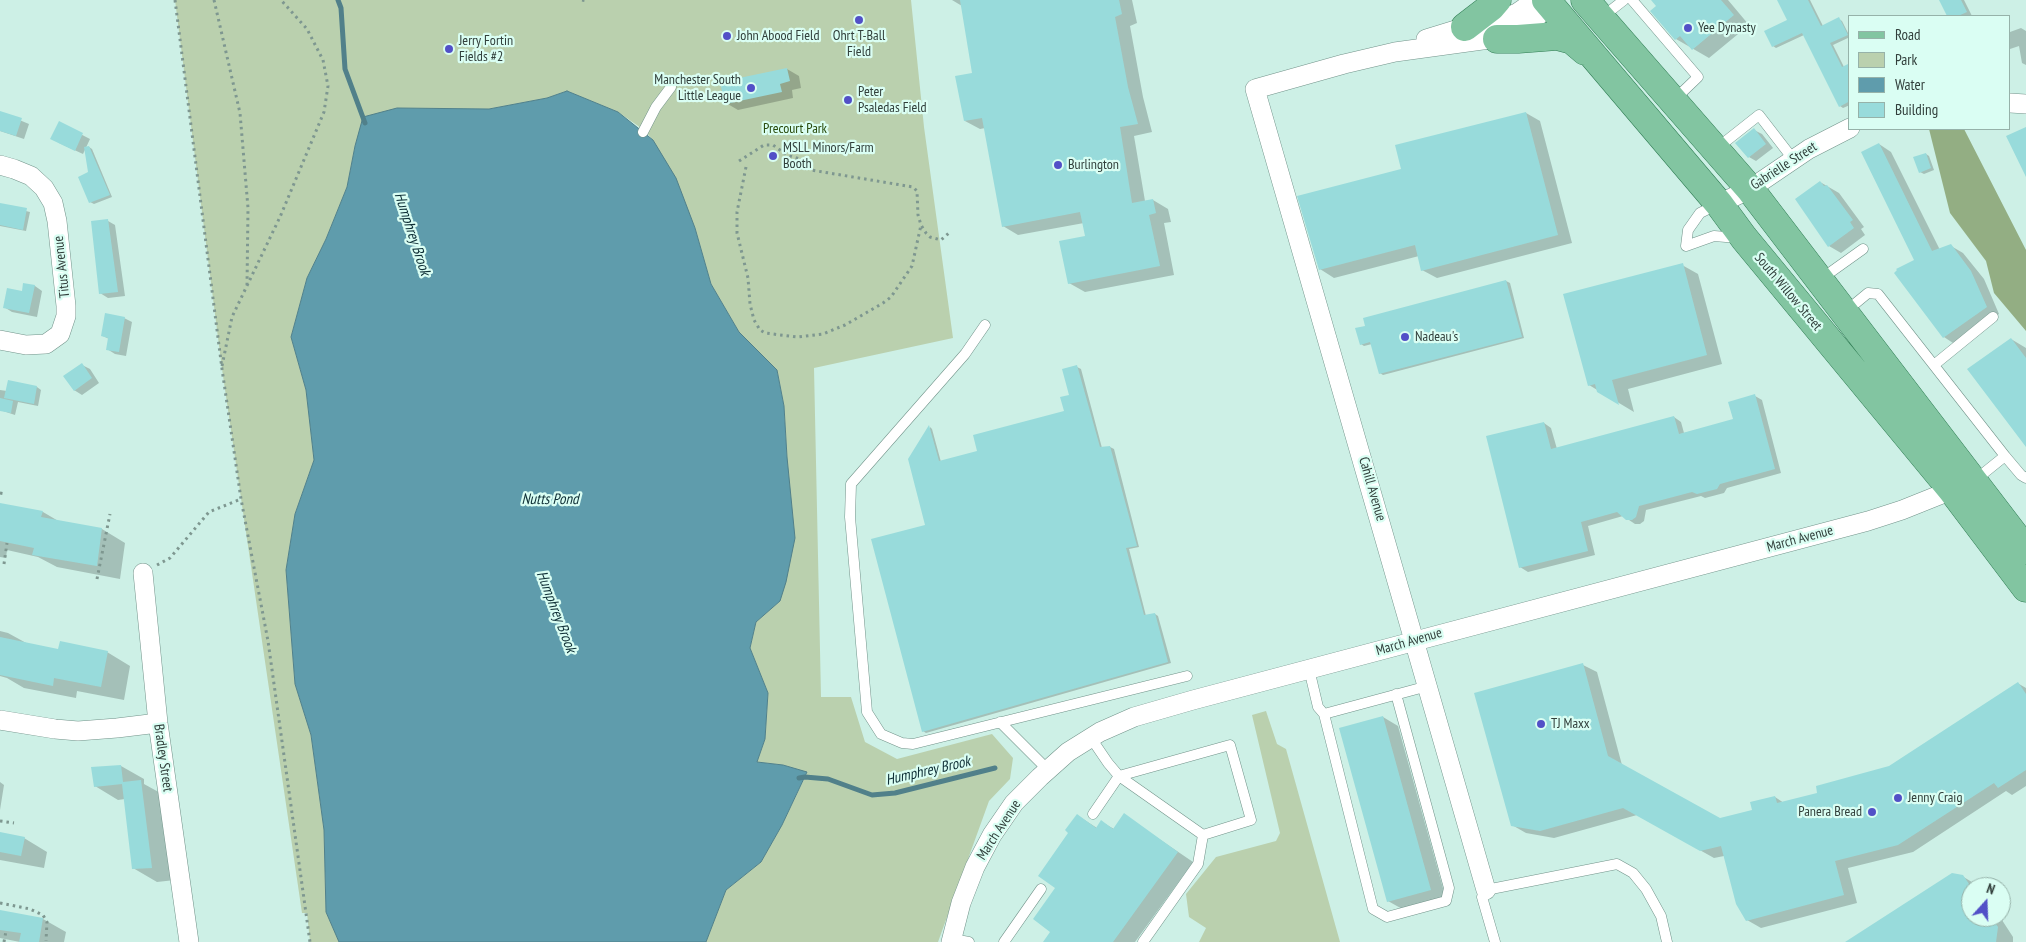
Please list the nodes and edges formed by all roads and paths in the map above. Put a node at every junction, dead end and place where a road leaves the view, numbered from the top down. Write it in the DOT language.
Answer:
graph roads {
  1 [pos="175,0"];
  2 [pos="214,0"];
  3 [pos="281,0"];
  4 [pos="582,0"];
  5 [pos="588,0"];
  6 [pos="1497,0"];
  7 [pos="1624,0"];
  8 [pos="1632,0"];
  9 [pos="1546,1"];
  10 [pos="1593,9"];
  11 [pos="1465,27"];
  12 [pos="1497,39"];
  13 [pos="1395,52"];
  14 [pos="1603,67"];
  15 [pos="671,87"];
  16 [pos="1673,100"];
  17 [pos="2011,103"];
  18 [pos="2026,104"];
  19 [pos="1848,129"];
  20 [pos="643,132"];
  21 [pos="1715,149"];
  22 [pos="1794,159"];
  23 [pos="739,161"];
  24 [pos="0,166"];
  25 [pos="746,167"];
  26 [pos="1750,189"];
  27 [pos="1719,204"];
  28 [pos="920,225"];
  29 [pos="950,232"];
  30 [pos="1744,238"];
  31 [pos="1863,249"];
  32 [pos="1820,280"];
  33 [pos="246,289"];
  34 [pos="1844,312"];
  35 [pos="1993,317"];
  36 [pos="985,325"];
  37 [pos="0,340"];
  38 [pos="1934,365"];
  39 [pos="222,369"];
  40 [pos="2005,456"];
  41 [pos="2026,478"];
  42 [pos="1963,486"];
  43 [pos="0,493"];
  44 [pos="6,494"];
  45 [pos="241,499"];
  46 [pos="110,514"];
  47 [pos="7,542"];
  48 [pos="2026,550"];
  49 [pos="4,564"];
  50 [pos="143,572"];
  51 [pos="97,579"];
  52 [pos="2026,588"];
  53 [pos="1416,641"];
  54 [pos="1309,669"];
  55 [pos="1187,676"];
  56 [pos="1428,686"];
  57 [pos="1396,694"];
  58 [pos="1324,714"];
  59 [pos="0,720"];
  60 [pos="1000,722"];
  61 [pos="158,723"];
  62 [pos="1091,738"];
  63 [pos="1048,770"];
  64 [pos="1119,776"];
  65 [pos="1093,814"];
  66 [pos="0,821"];
  67 [pos="14,823"];
  68 [pos="1203,835"];
  69 [pos="1041,889"];
  70 [pos="1486,890"];
  71 [pos="0,904"];
  72 [pos="6,931"];
  73 [pos="46,941"];
  74 [pos="957,941"];
  75 [pos="4,942"];
  76 [pos="189,942"];
  77 [pos="310,942"];
  78 [pos="1004,942"];
  79 [pos="1143,942"];
  80 [pos="1495,942"];
  81 [pos="1667,942"];
  1 -- 39 [label="path"];
  2 -- 33 [label="path"];
  3 -- 33 [label="path"];
  4 -- 5 [label="path"];
  6 -- 11 [label="main road"];
  7 -- 10 [label="lane"];
  8 -- 16 [label="lane"];
  9 -- 11 [label="street"];
  9 -- 12 [label="street"];
  9 -- 14 [label="main road, South Willow Street"];
  10 -- 16 [label="main road, South Willow Street"];
  11 -- 13 [label="street"];
  12 -- 13 [label="street"];
  12 -- 14 [label="main road"];
  13 -- 53 [label="street, Cahill Avenue"];
  14 -- 27 [label="main road, South Willow Street"];
  15 -- 20 [label="lane"];
  16 -- 21 [label="main road, South Willow Street"];
  17 -- 18 [label="street"];
  19 -- 22 [label="street, Gabrielle Street"];
  21 -- 22 [label="lane"];
  21 -- 26 [label="main road, South Willow Street"];
  22 -- 26 [label="street, Gabrielle Street"];
  23 -- 28 [label="path"];
  24 -- 37 [label="street, Titus Avenue"];
  25 -- 28 [label="path"];
  26 -- 27 [label="street, Gabrielle Street"];
  26 -- 32 [label="main road, South Willow Street"];
  27 -- 30 [label="main road, South Willow Street"];
  27 -- 30 [label="lane"];
  28 -- 29 [label="path"];
  30 -- 42 [label="main road, South Willow Street"];
  31 -- 32 [label="lane"];
  32 -- 34 [label="main road, South Willow Street"];
  33 -- 39 [label="path"];
  34 -- 38 [label="lane"];
  34 -- 42 [label="main road, South Willow Street"];
  35 -- 38 [label="lane"];
  36 -- 60 [label="lane"];
  38 -- 40 [label="lane"];
  39 -- 45 [label="path"];
  40 -- 41 [label="lane"];
  40 -- 42 [label="lane"];
  42 -- 48 [label="main road, South Willow Street"];
  42 -- 52 [label="main road, South Willow Street"];
  42 -- 53 [label="street, March Avenue"];
  43 -- 44 [label="path"];
  45 -- 50 [label="path"];
  45 -- 77 [label="path"];
  46 -- 51 [label="path"];
  47 -- 49 [label="path"];
  50 -- 61 [label="street, Bradley Street"];
  53 -- 54 [label="street, March Avenue"];
  53 -- 56 [label="street, Cahill Avenue"];
  54 -- 58 [label="lane"];
  54 -- 62 [label="street, March Avenue"];
  55 -- 60 [label="lane"];
  56 -- 57 [label="lane"];
  56 -- 70 [label="street, Cahill Avenue"];
  57 -- 58 [label="lane"];
  57 -- 58 [label="lane"];
  59 -- 61 [label="street"];
  60 -- 63 [label="lane"];
  61 -- 76 [label="street, Bradley Street"];
  62 -- 63 [label="street, March Avenue"];
  62 -- 64 [label="lane"];
  63 -- 74 [label="street, March Avenue"];
  64 -- 65 [label="lane"];
  64 -- 68 [label="lane"];
  64 -- 68 [label="lane"];
  66 -- 67 [label="path"];
  68 -- 79 [label="lane"];
  69 -- 78 [label="lane"];
  70 -- 80 [label="lane"];
  70 -- 81 [label="lane"];
  71 -- 73 [label="path"];
  72 -- 75 [label="path"];
}
